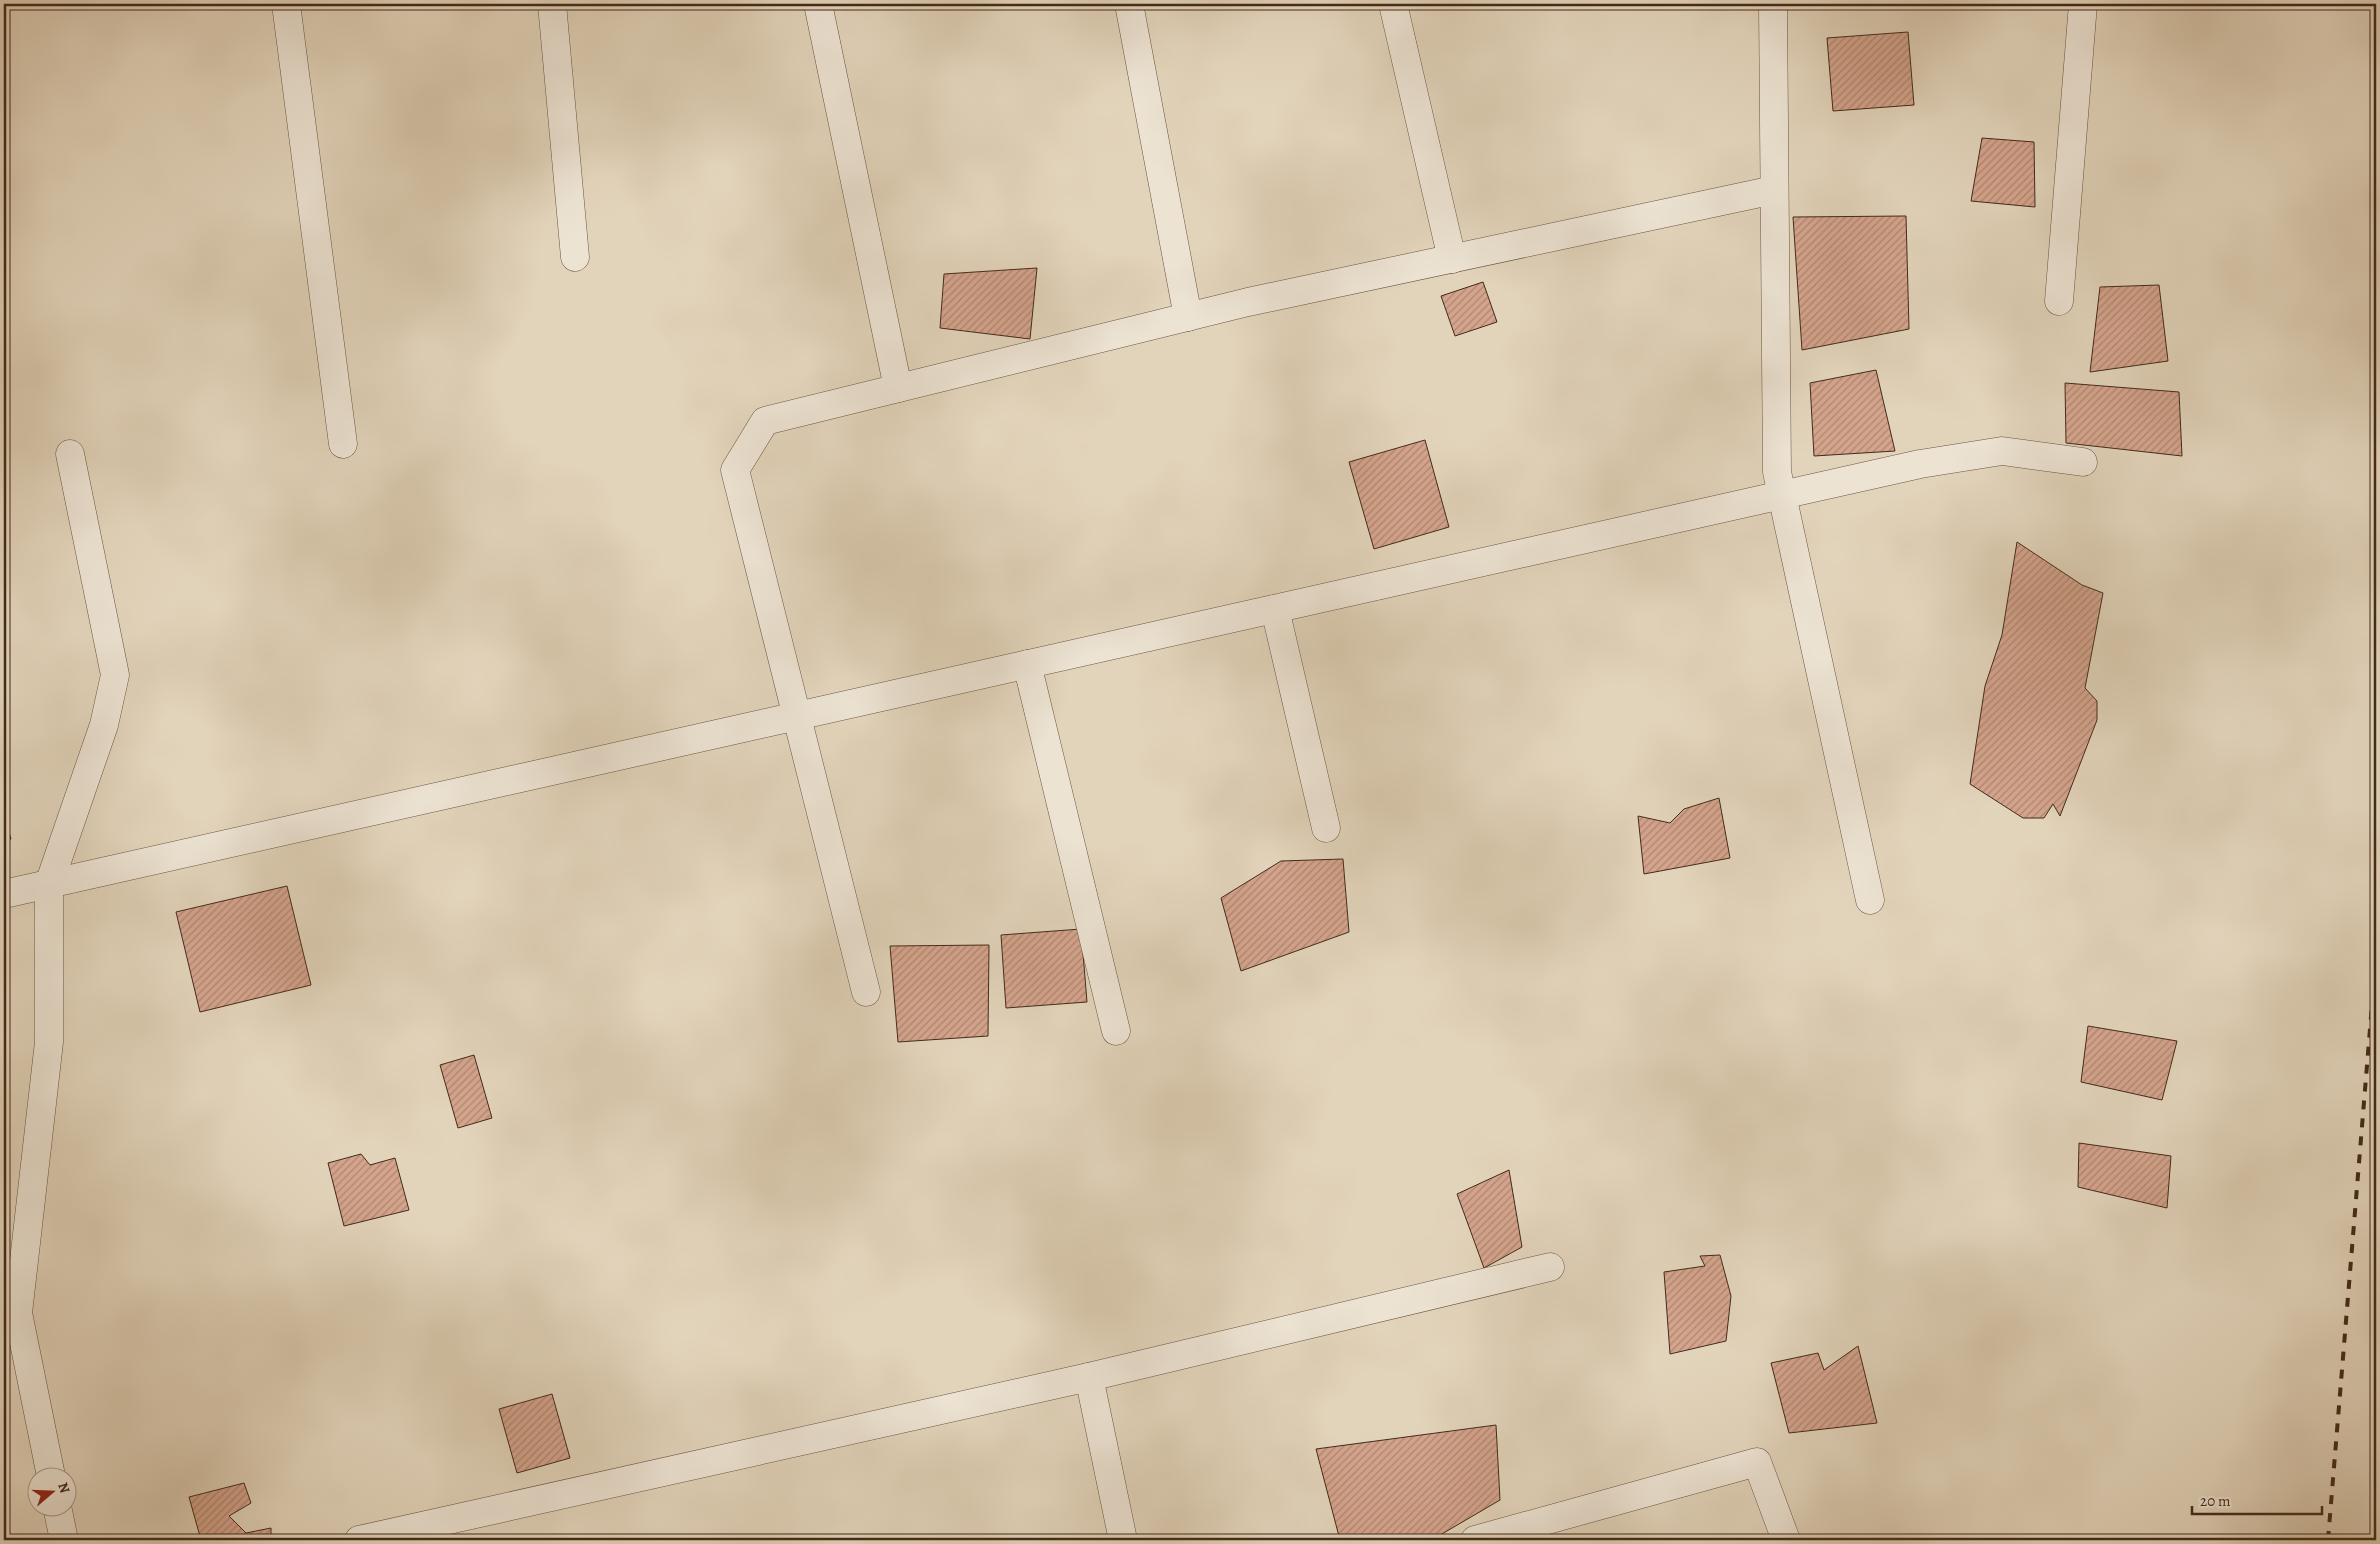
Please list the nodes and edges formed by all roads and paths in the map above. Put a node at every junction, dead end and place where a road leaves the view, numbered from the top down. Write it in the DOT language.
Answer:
graph roads {
  1 [pos="286,4"];
  2 [pos="552,4"];
  3 [pos="818,4"];
  4 [pos="1129,4"];
  5 [pos="1393,4"];
  6 [pos="1773,4"];
  7 [pos="2083,4"];
  8 [pos="1774,190"];
  9 [pos="575,257"];
  10 [pos="1452,259"];
  11 [pos="2059,302"];
  12 [pos="1188,317"];
  13 [pos="898,388"];
  14 [pos="343,444"];
  15 [pos="70,454"];
  16 [pos="2083,462"];
  17 [pos="1781,495"];
  18 [pos="1274,609"];
  19 [pos="1027,664"];
  20 [pos="795,716"];
  21 [pos="1326,828"];
  22 [pos="49,884"];
  23 [pos="4,894"];
  24 [pos="1870,900"];
  25 [pos="866,992"];
  26 [pos="1116,1031"];
  27 [pos="1550,1267"];
  28 [pos="1089,1378"];
  29 [pos="49,1466"];
  30 [pos="59,1516"];
  31 [pos="64,1540"];
  32 [pos="359,1540"];
  33 [pos="1123,1540"];
  34 [pos="1475,1540"];
  35 [pos="1786,1540"];
  1 -- 14 [label="street"];
  2 -- 9 [label="street"];
  3 -- 13 [label="street"];
  4 -- 12 [label="street"];
  5 -- 10 [label="street"];
  6 -- 8 [label="street"];
  7 -- 11 [label="street"];
  8 -- 10 [label="street"];
  8 -- 17 [label="street"];
  10 -- 12 [label="street"];
  12 -- 13 [label="street"];
  13 -- 20 [label="street"];
  15 -- 22 [label="street"];
  16 -- 17 [label="street"];
  17 -- 18 [label="street"];
  17 -- 24 [label="street"];
  18 -- 19 [label="street"];
  18 -- 21 [label="street"];
  19 -- 20 [label="street"];
  19 -- 26 [label="street"];
  20 -- 22 [label="street"];
  20 -- 25 [label="street"];
  22 -- 23 [label="street"];
  22 -- 29 [label="street"];
  27 -- 28 [label="street"];
  28 -- 32 [label="street"];
  28 -- 33 [label="street"];
  30 -- 31 [label="street"];
  34 -- 35 [label="street"];
}
